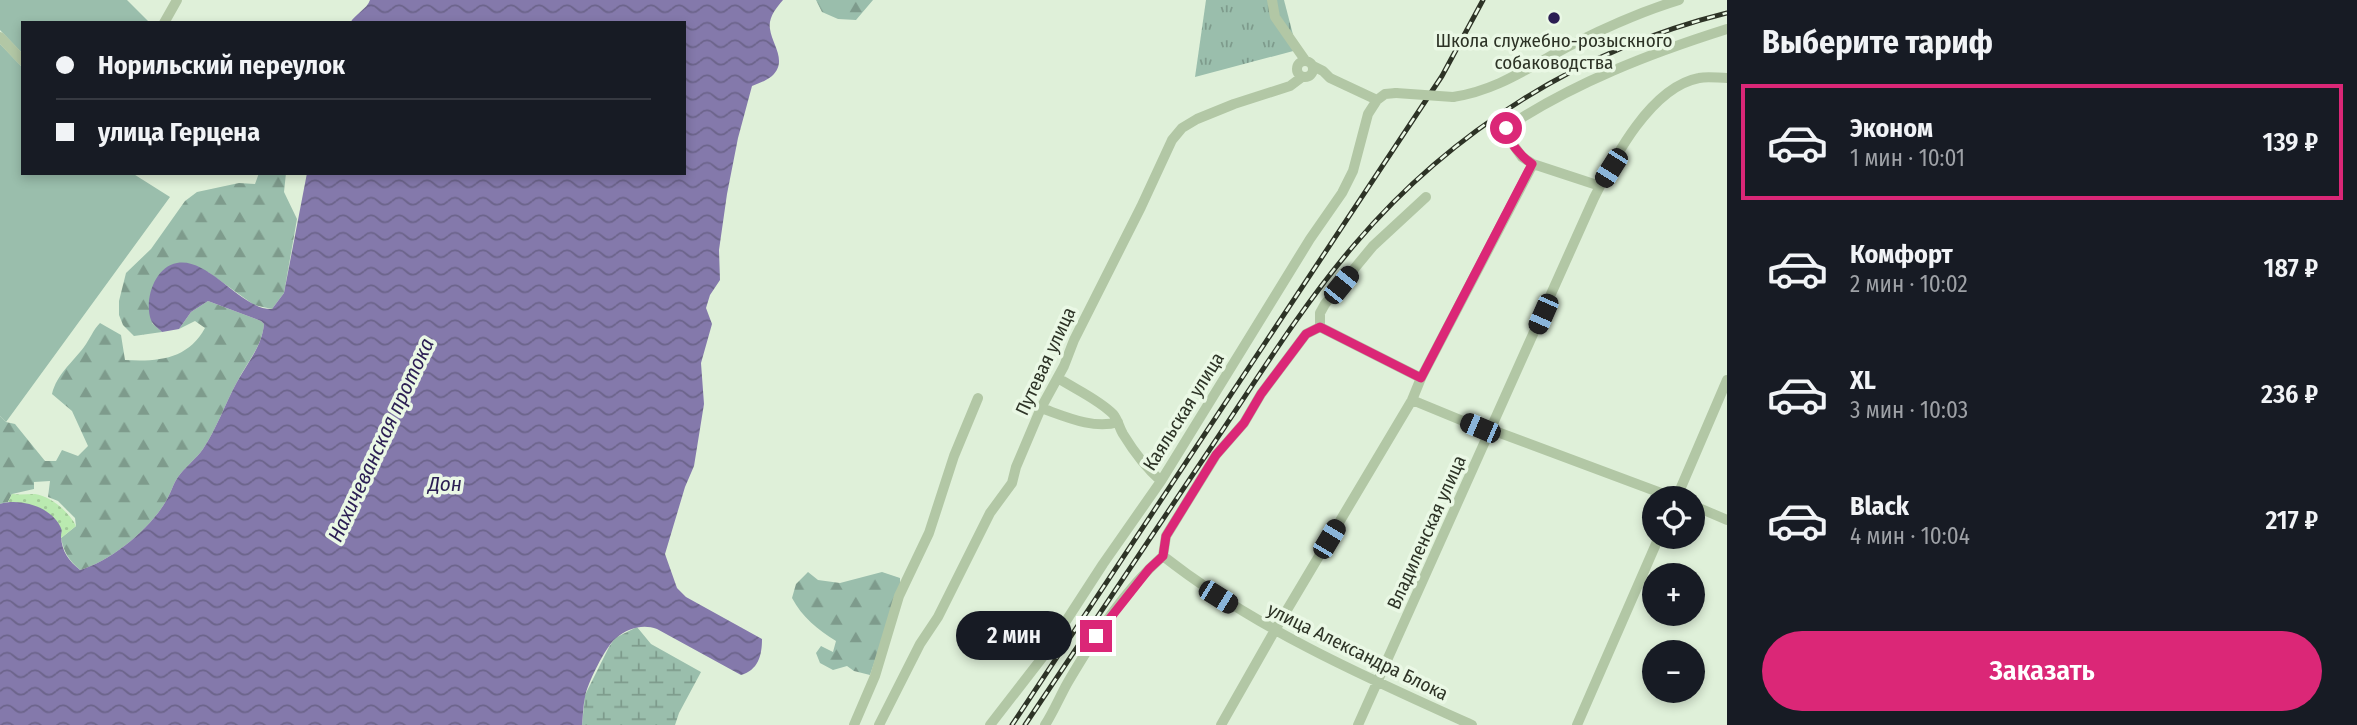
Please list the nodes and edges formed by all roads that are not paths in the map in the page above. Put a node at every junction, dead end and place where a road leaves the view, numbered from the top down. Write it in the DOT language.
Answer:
graph roads {
  1 [pos="177,0"];
  2 [pos="1272,0"];
  3 [pos="1679,0"];
  4 [pos="165,21"];
  5 [pos="1727,29"];
  6 [pos="0,37"];
  7 [pos="21,59"];
  8 [pos="1308,70"];
  9 [pos="1727,78"];
  10 [pos="1377,100"];
  11 [pos="1532,164"];
  12 [pos="1600,186"];
  13 [pos="1426,197"];
  14 [pos="1320,327"];
  15 [pos="1058,378"];
  16 [pos="1421,378"];
  17 [pos="1727,380"];
  18 [pos="978,398"];
  19 [pos="1412,400"];
  20 [pos="1041,408"];
  21 [pos="1118,422"];
  22 [pos="1492,430"];
  23 [pos="1161,481"];
  24 [pos="1642,486"];
  25 [pos="1682,486"];
  26 [pos="1705,511"];
  27 [pos="1727,520"];
  28 [pos="1654,549"];
  29 [pos="1163,556"];
  30 [pos="1275,630"];
  31 [pos="1377,683"];
  32 [pos="854,725"];
  33 [pos="879,725"];
  34 [pos="990,725"];
  35 [pos="1045,725"];
  36 [pos="1221,725"];
  37 [pos="1358,725"];
  38 [pos="1472,725"];
  39 [pos="1577,725"];
  1 -- 4 [label="street"];
  2 -- 8 [label="street"];
  3 -- 10 [label="street, bridge"];
  5 -- 11 [label="street"];
  6 -- 7 [label="street"];
  8 -- 10 [label="street"];
  8 -- 15 [label="street, Путевая улица"];
  9 -- 12 [label="street, Владиленская улица"];
  10 -- 23 [label="street, Каяльская улица"];
  11 -- 12 [label="street"];
  11 -- 16 [label="street"];
  12 -- 22 [label="street, Владиленская улица"];
  13 -- 14 [label="street"];
  14 -- 16 [label="street"];
  14 -- 29 [label="street"];
  15 -- 20 [label="street, Путевая улица"];
  15 -- 21 [label="street"];
  16 -- 19 [label="street"];
  17 -- 25 [label="street"];
  18 -- 32 [label="street"];
  19 -- 22 [label="street"];
  19 -- 30 [label="street"];
  20 -- 21 [label="street"];
  20 -- 33 [label="street, Путевая улица"];
  21 -- 23 [label="street"];
  22 -- 24 [label="street"];
  22 -- 31 [label="street, Владиленская улица"];
  23 -- 34 [label="street, Каяльская улица"];
  26 -- 27 [label="street"];
  28 -- 39 [label="street"];
  29 -- 30 [label="street, улица Александра Блока"];
  29 -- 35 [label="street"];
  30 -- 31 [label="street, улица Александра Блока"];
  30 -- 36 [label="street"];
  31 -- 37 [label="street, Владиленская улица"];
  31 -- 38 [label="street, улица Александра Блока"];
}
